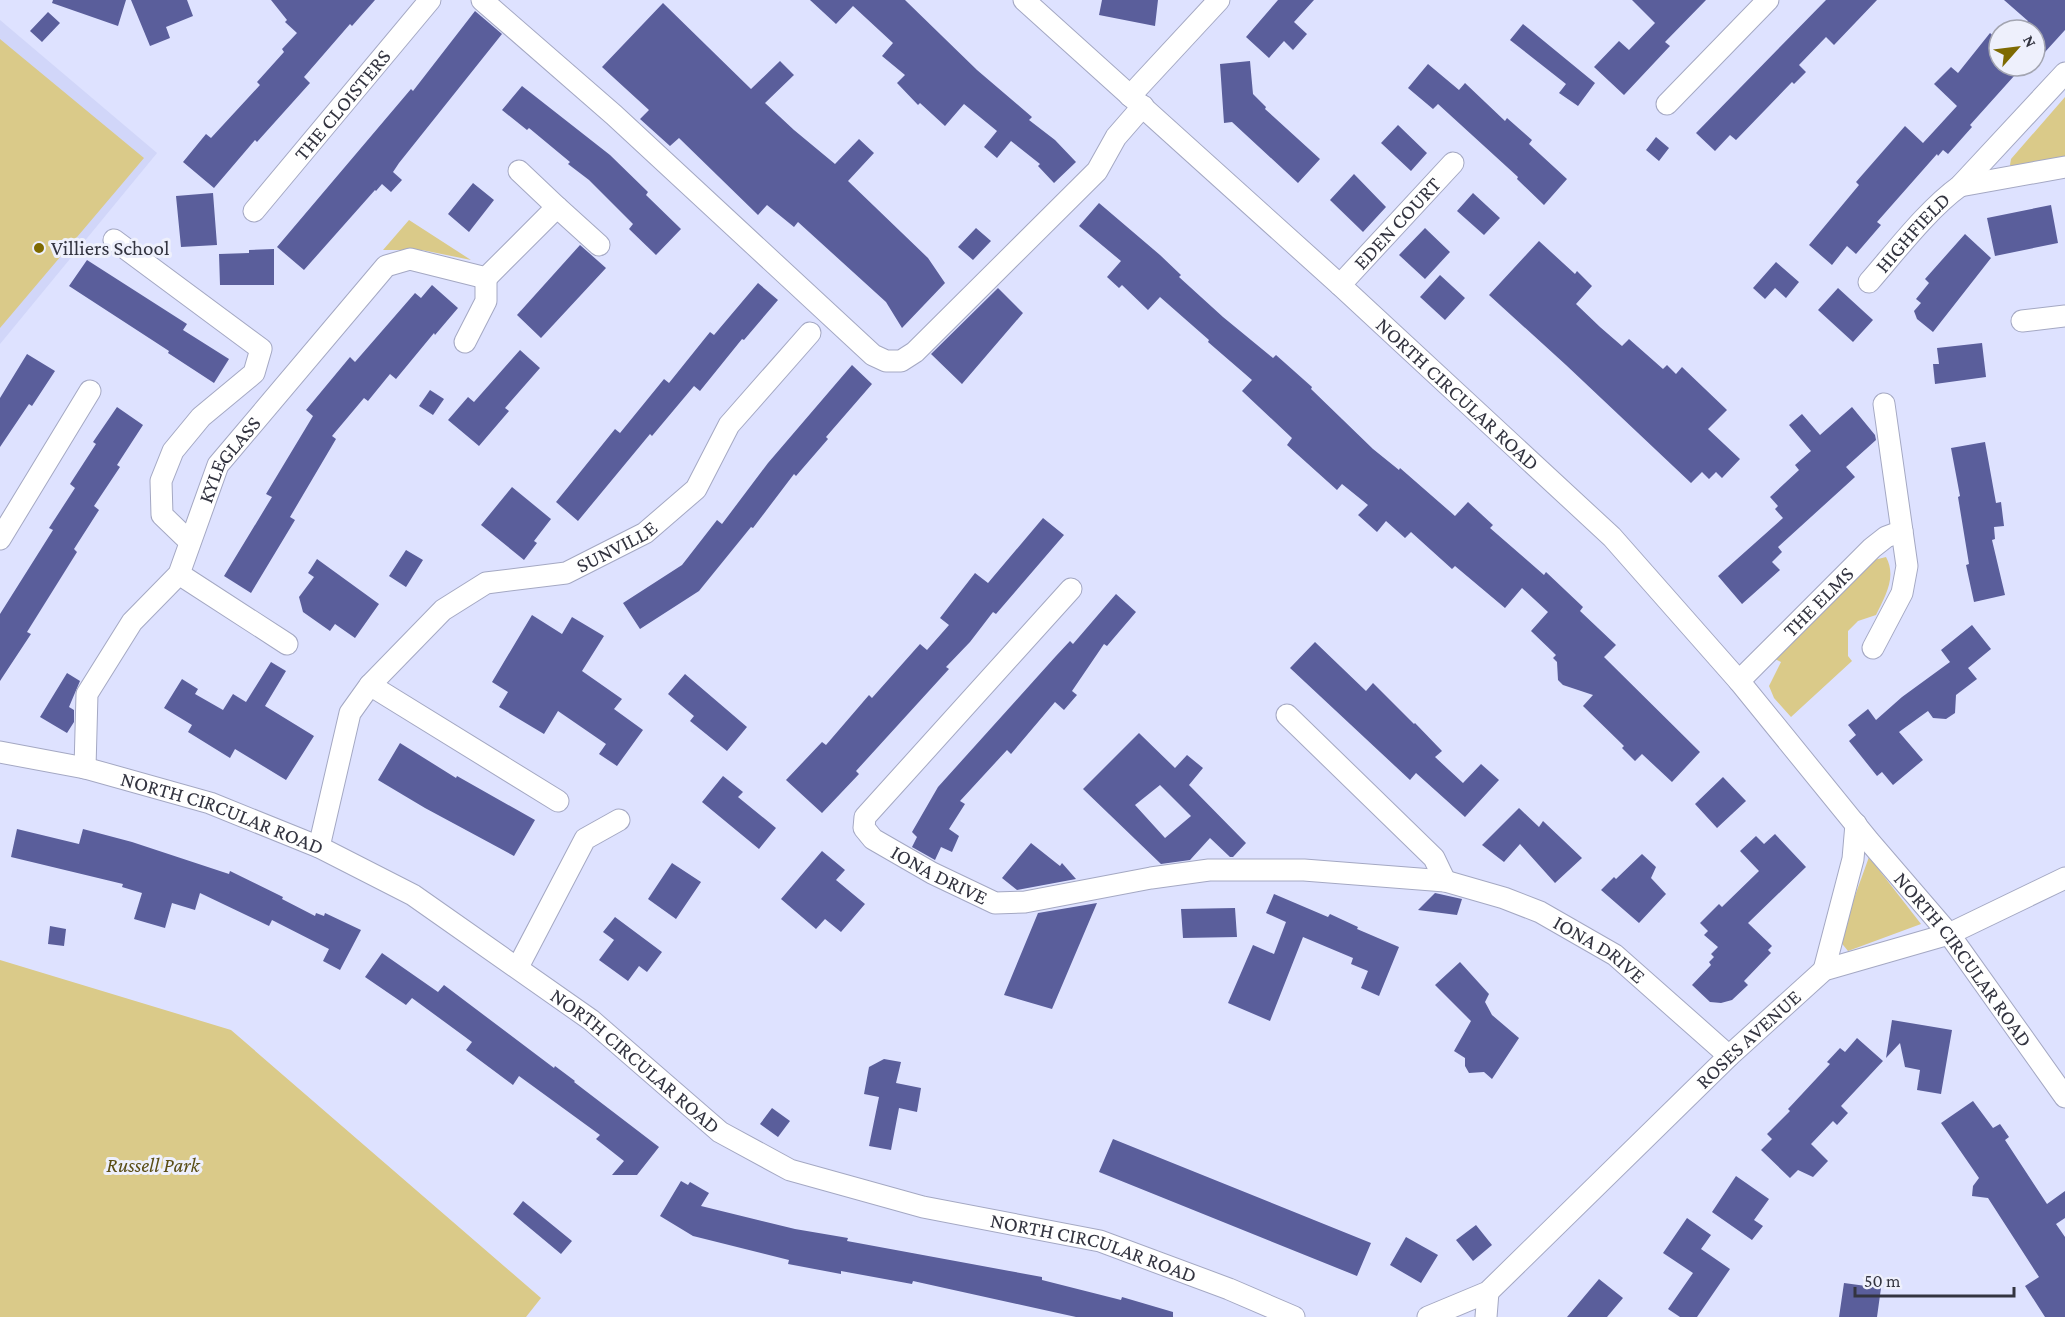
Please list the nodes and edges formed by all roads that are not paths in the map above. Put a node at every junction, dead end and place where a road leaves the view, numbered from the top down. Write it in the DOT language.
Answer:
graph roads {
  1 [pos="430,0"];
  2 [pos="482,0"];
  3 [pos="1024,0"];
  4 [pos="1219,0"];
  5 [pos="1768,0"];
  6 [pos="2065,73"];
  7 [pos="1136,101"];
  8 [pos="1667,104"];
  9 [pos="1454,163"];
  10 [pos="2065,167"];
  11 [pos="519,171"];
  12 [pos="1960,186"];
  13 [pos="557,207"];
  14 [pos="254,211"];
  15 [pos="114,240"];
  16 [pos="598,245"];
  17 [pos="486,278"];
  18 [pos="1869,282"];
  19 [pos="1340,285"];
  20 [pos="2065,316"];
  21 [pos="2022,321"];
  22 [pos="810,333"];
  23 [pos="465,342"];
  24 [pos="90,391"];
  25 [pos="1884,404"];
  26 [pos="1902,531"];
  27 [pos="0,540"];
  28 [pos="190,542"];
  29 [pos="179,574"];
  30 [pos="1071,589"];
  31 [pos="287,644"];
  32 [pos="1873,648"];
  33 [pos="1739,681"];
  34 [pos="370,685"];
  35 [pos="1287,715"];
  36 [pos="0,752"];
  37 [pos="85,768"];
  38 [pos="558,801"];
  39 [pos="619,820"];
  40 [pos="1856,824"];
  41 [pos="319,847"];
  42 [pos="2065,878"];
  43 [pos="1445,881"];
  44 [pos="1949,934"];
  45 [pos="518,967"];
  46 [pos="1824,970"];
  47 [pos="1729,1056"];
  48 [pos="2065,1097"];
  49 [pos="1488,1292"];
  50 [pos="1294,1317"];
  51 [pos="1428,1317"];
  52 [pos="1486,1317"];
  1 -- 14 [label="street, THE CLOISTERS"];
  2 -- 7 [label="street"];
  3 -- 7 [label="street, NORTH CIRCULAR ROAD"];
  4 -- 7 [label="street"];
  5 -- 8 [label="street"];
  6 -- 12 [label="street, HIGHFIELD"];
  7 -- 19 [label="street, NORTH CIRCULAR ROAD"];
  9 -- 19 [label="street, EDEN COURT"];
  10 -- 12 [label="street, HIGHFIELD"];
  11 -- 13 [label="street"];
  12 -- 18 [label="street, HIGHFIELD"];
  13 -- 16 [label="street"];
  13 -- 17 [label="street"];
  15 -- 28 [label="street"];
  17 -- 23 [label="street"];
  17 -- 28 [label="street, KYLEGLASS"];
  19 -- 33 [label="street, NORTH CIRCULAR ROAD"];
  20 -- 21 [label="street"];
  22 -- 34 [label="street, SUNVILLE"];
  24 -- 27 [label="street"];
  25 -- 26 [label="street"];
  26 -- 32 [label="street"];
  26 -- 33 [label="street, THE ELMS"];
  28 -- 29 [label="street, KYLEGLASS"];
  29 -- 31 [label="street"];
  29 -- 37 [label="street, KYLEGLASS"];
  30 -- 43 [label="street, IONA DRIVE"];
  33 -- 40 [label="street, NORTH CIRCULAR ROAD"];
  34 -- 38 [label="street"];
  34 -- 41 [label="street, SUNVILLE"];
  35 -- 43 [label="street"];
  36 -- 37 [label="street, NORTH CIRCULAR ROAD"];
  37 -- 41 [label="street, NORTH CIRCULAR ROAD"];
  39 -- 45 [label="street"];
  40 -- 44 [label="street, NORTH CIRCULAR ROAD"];
  40 -- 46 [label="street"];
  41 -- 45 [label="street, NORTH CIRCULAR ROAD"];
  42 -- 44 [label="street, ROSES AVENUE"];
  43 -- 47 [label="street, IONA DRIVE"];
  44 -- 46 [label="street, ROSES AVENUE"];
  44 -- 48 [label="street, NORTH CIRCULAR ROAD"];
  45 -- 50 [label="street, NORTH CIRCULAR ROAD"];
  46 -- 47 [label="street, ROSES AVENUE"];
  47 -- 49 [label="street, ROSES AVENUE"];
  49 -- 51 [label="street"];
  49 -- 52 [label="street"];
}
